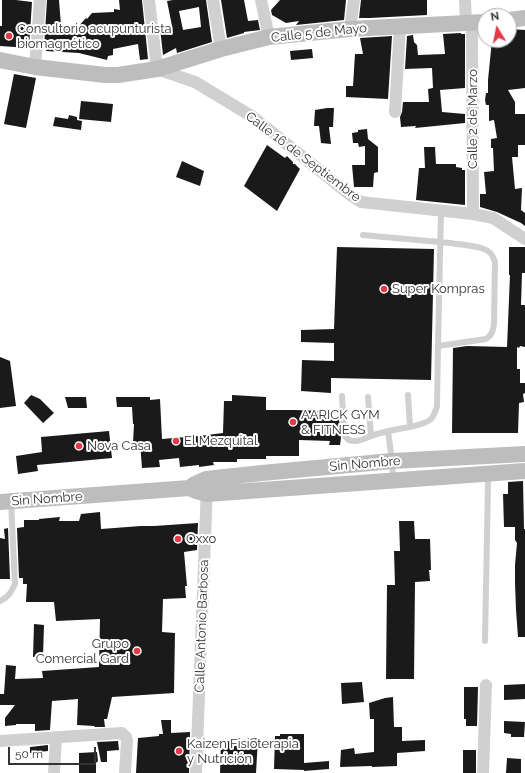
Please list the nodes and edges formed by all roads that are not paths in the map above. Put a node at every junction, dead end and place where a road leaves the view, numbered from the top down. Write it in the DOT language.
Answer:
graph roads {
  1 [pos="40,0"];
  2 [pos="149,0"];
  3 [pos="213,0"];
  4 [pos="261,0"];
  5 [pos="354,0"];
  6 [pos="465,0"];
  7 [pos="474,23"];
  8 [pos="400,26"];
  9 [pos="350,29"];
  10 [pos="269,37"];
  11 [pos="221,49"];
  12 [pos="0,60"];
  13 [pos="35,67"];
  14 [pos="157,69"];
  15 [pos="395,112"];
  16 [pos="441,211"];
  17 [pos="473,214"];
  18 [pos="363,235"];
  19 [pos="525,239"];
  20 [pos="441,242"];
  21 [pos="438,346"];
  22 [pos="408,395"];
  23 [pos="342,396"];
  24 [pos="368,397"];
  25 [pos="410,427"];
  26 [pos="388,431"];
  27 [pos="371,436"];
  28 [pos="525,454"];
  29 [pos="392,461"];
  30 [pos="525,471"];
  31 [pos="487,474"];
  32 [pos="393,480"];
  33 [pos="207,487"];
  34 [pos="5,502"];
  35 [pos="0,600"];
  36 [pos="485,641"];
  37 [pos="486,685"];
  38 [pos="56,737"];
  39 [pos="0,741"];
  40 [pos="54,773"];
  41 [pos="126,773"];
  42 [pos="196,773"];
  43 [pos="483,773"];
  1 -- 13 [label="street"];
  2 -- 14 [label="street"];
  3 -- 11 [label="street"];
  4 -- 10 [label="street"];
  5 -- 9 [label="street"];
  6 -- 7 [label="street, Calle 2 de Marzo"];
  7 -- 8 [label="main road, Calle 5 de Mayo"];
  7 -- 17 [label="street, Calle 2 de Marzo"];
  8 -- 9 [label="main road, Calle 5 de Mayo"];
  8 -- 15 [label="street"];
  9 -- 10 [label="main road, Calle 5 de Mayo"];
  10 -- 11 [label="main road, Calle 5 de Mayo"];
  11 -- 14 [label="main road, Calle 5 de Mayo"];
  12 -- 13 [label="main road, Calle 5 de Mayo"];
  13 -- 14 [label="main road, Calle 5 de Mayo"];
  14 -- 16 [label="street, Calle 16 de Septiembre"];
  16 -- 17 [label="street, Calle 16 de Septiembre"];
  16 -- 20 [label="lane"];
  17 -- 19 [label="street, Calle 16 de Septiembre"];
  18 -- 20 [label="lane"];
  20 -- 21 [label="lane"];
  20 -- 21 [label="lane"];
  21 -- 25 [label="lane"];
  22 -- 25 [label="lane"];
  23 -- 27 [label="lane"];
  24 -- 27 [label="lane"];
  25 -- 26 [label="lane"];
  26 -- 27 [label="lane"];
  26 -- 29 [label="lane"];
  28 -- 29 [label="main road, Sin Nombre"];
  29 -- 32 [label="lane"];
  29 -- 33 [label="main road, Sin Nombre"];
  30 -- 31 [label="main road, Sin Nombre"];
  31 -- 32 [label="main road, Sin Nombre"];
  31 -- 36 [label="lane"];
  32 -- 33 [label="main road, Sin Nombre"];
  33 -- 34 [label="main road, Sin Nombre"];
  33 -- 42 [label="street, Calle Antonio Barbosa"];
  34 -- 35 [label="lane"];
  37 -- 43 [label="street"];
  38 -- 39 [label="street"];
  38 -- 40 [label="street"];
  38 -- 41 [label="street"];
}
